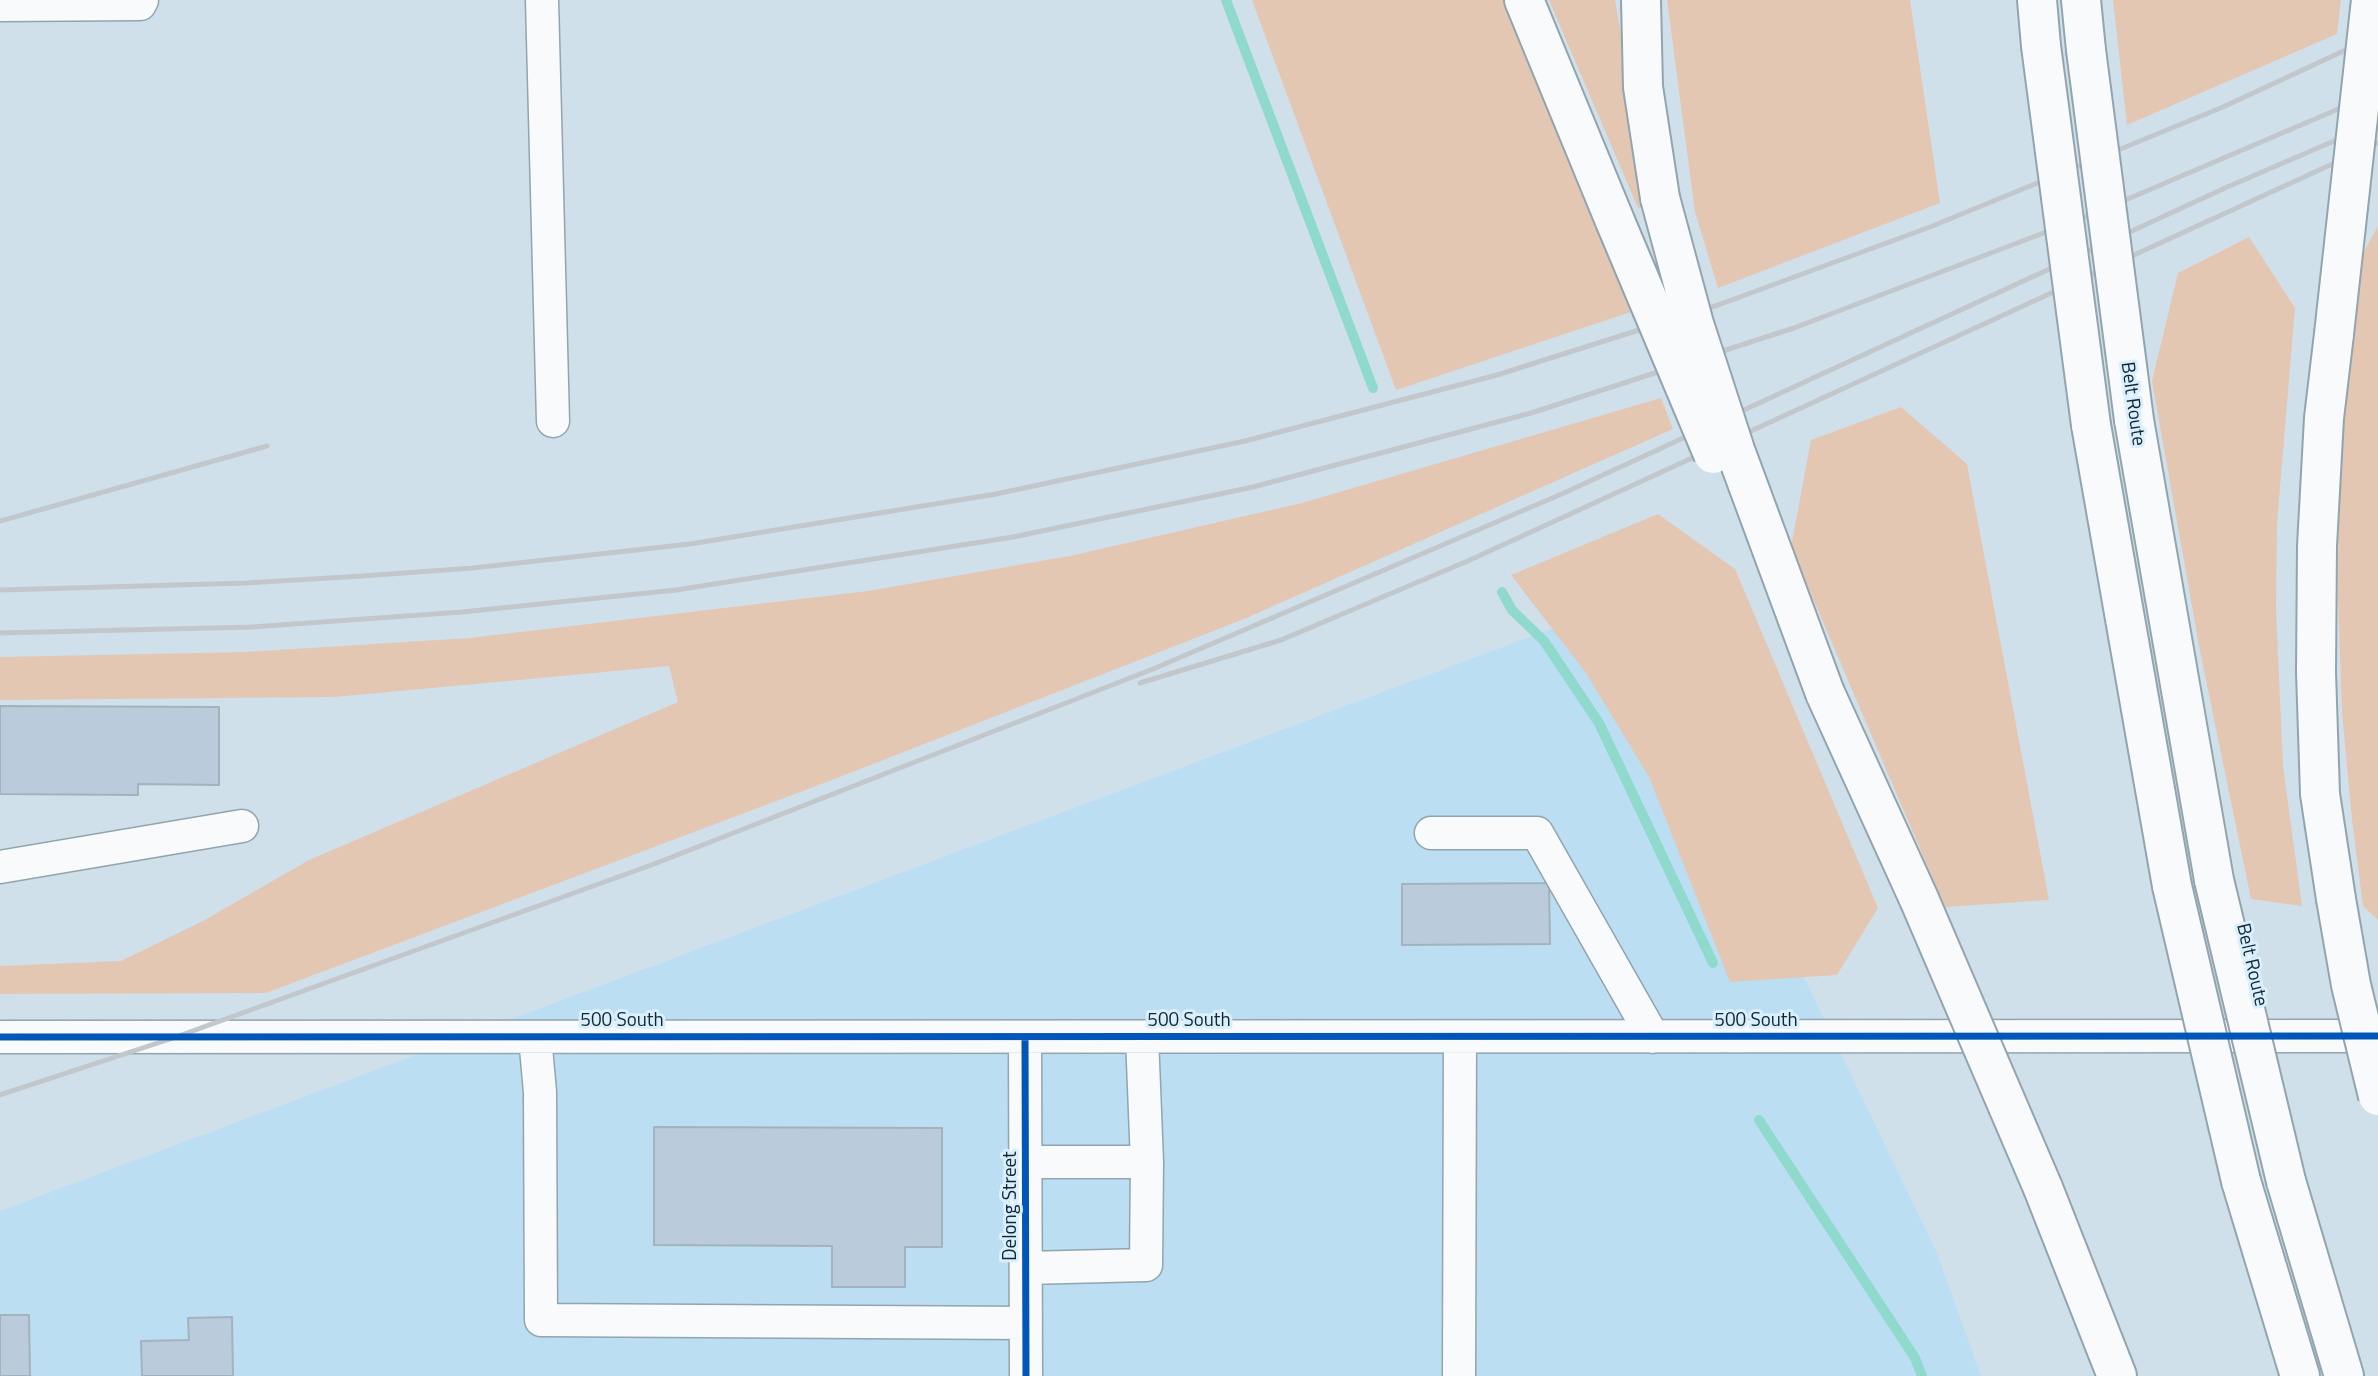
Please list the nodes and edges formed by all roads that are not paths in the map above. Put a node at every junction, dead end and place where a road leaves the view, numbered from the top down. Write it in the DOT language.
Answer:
graph roads {
  1 [pos="142,0"];
  2 [pos="542,0"];
  3 [pos="1524,0"];
  4 [pos="1640,0"];
  5 [pos="2037,0"];
  6 [pos="2081,0"];
  7 [pos="2371,0"];
  8 [pos="0,5"];
  9 [pos="553,421"];
  10 [pos="1825,693"];
  11 [pos="243,826"];
  12 [pos="1431,833"];
  13 [pos="0,867"];
  14 [pos="2378,1036"];
  15 [pos="0,1037"];
  16 [pos="535,1037"];
  17 [pos="1025,1037"];
  18 [pos="1142,1037"];
  19 [pos="1460,1037"];
  20 [pos="1653,1037"];
  21 [pos="2378,1096"];
  22 [pos="1028,1162"];
  23 [pos="1147,1162"];
  24 [pos="1026,1268"];
  25 [pos="1026,1322"];
  26 [pos="1026,1376"];
  27 [pos="1459,1376"];
  28 [pos="2118,1376"];
  29 [pos="2300,1376"];
  30 [pos="2344,1376"];
  1 -- 8 [label="street"];
  2 -- 9 [label="street"];
  3 -- 10 [label="highway, bridge"];
  4 -- 10 [label="highway, bridge"];
  5 -- 29 [label="highway, bridge"];
  6 -- 30 [label="highway, Belt Route, bridge"];
  7 -- 21 [label="highway, bridge"];
  10 -- 28 [label="highway, bridge"];
  11 -- 13 [label="street"];
  12 -- 20 [label="street"];
  14 -- 20 [label="street, 500 South"];
  15 -- 16 [label="street, 500 South"];
  16 -- 17 [label="street, 500 South"];
  16 -- 25 [label="street"];
  17 -- 18 [label="street, 500 South"];
  17 -- 22 [label="street, Delong Street"];
  18 -- 19 [label="street, 500 South"];
  18 -- 23 [label="street"];
  19 -- 20 [label="street, 500 South"];
  19 -- 27 [label="street"];
  22 -- 23 [label="street"];
  22 -- 24 [label="street, Delong Street"];
  23 -- 24 [label="street"];
  24 -- 25 [label="street, Delong Street"];
  25 -- 26 [label="street, Delong Street"];
}
